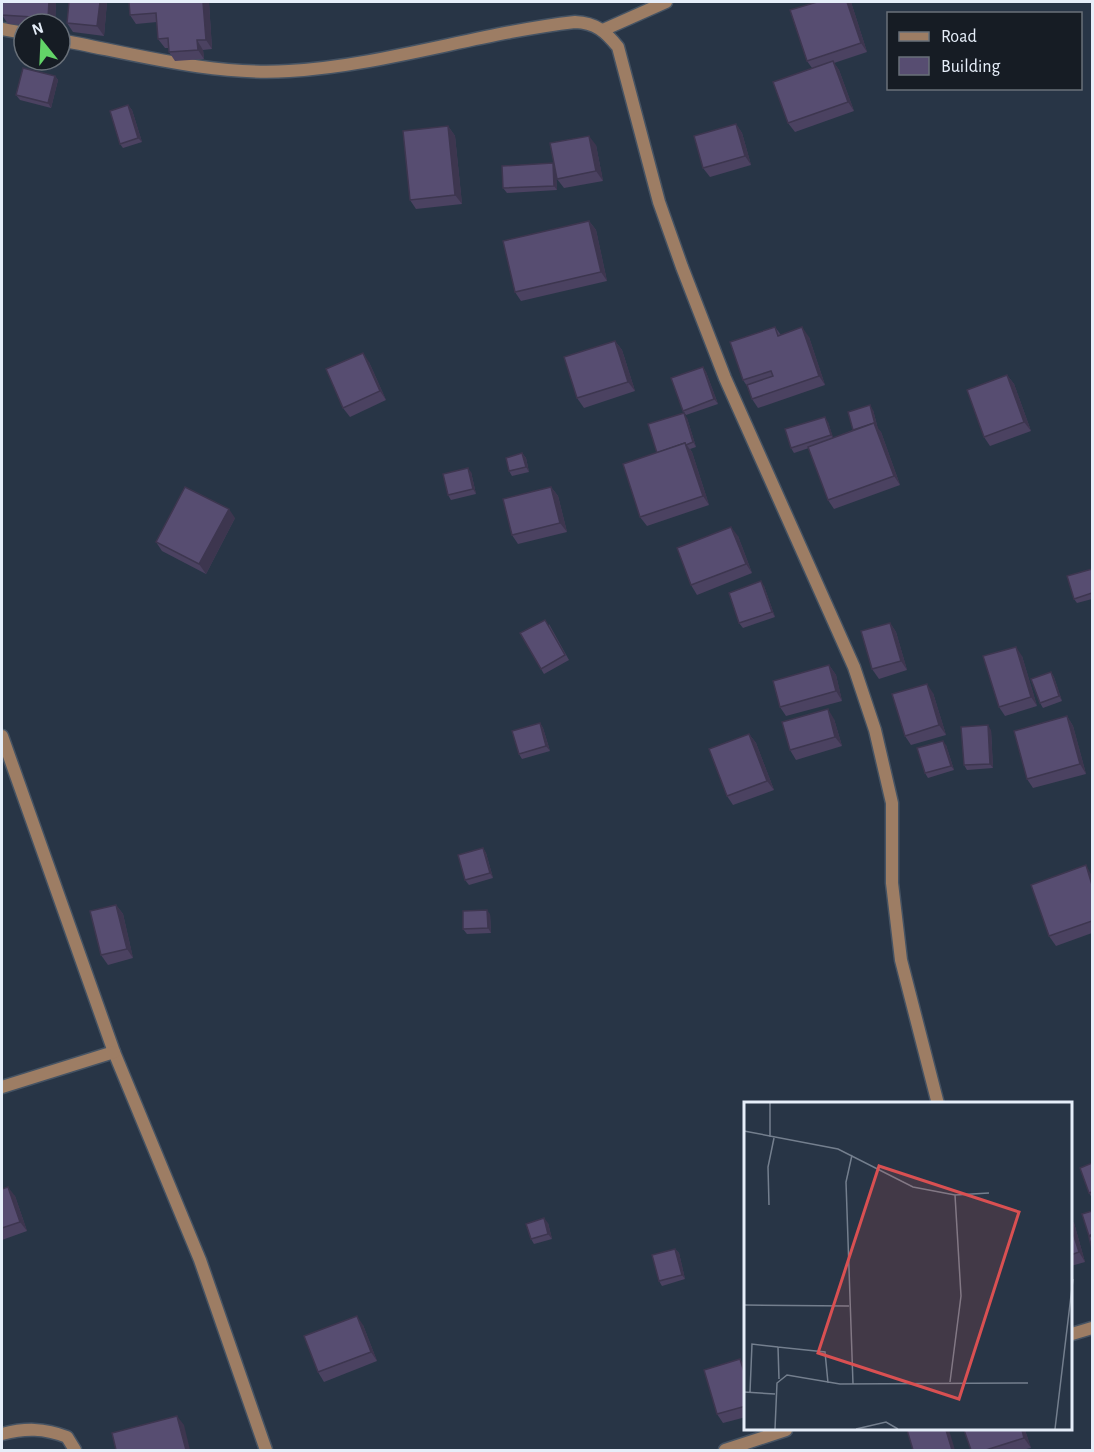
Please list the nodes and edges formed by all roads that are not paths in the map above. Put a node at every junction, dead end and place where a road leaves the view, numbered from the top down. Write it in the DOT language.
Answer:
graph roads {
  1 [pos="666,2"];
  2 [pos="603,30"];
  3 [pos="72,42"];
  4 [pos="2,736"];
  5 [pos="114,1052"];
  6 [pos="2,1087"];
  7 [pos="937,1102"];
  8 [pos="1092,1328"];
  9 [pos="1073,1333"];
  10 [pos="783,1431"];
  11 [pos="2,1434"];
  12 [pos="75,1450"];
  13 [pos="266,1450"];
  14 [pos="725,1450"];
  1 -- 2 [label="street"];
  2 -- 3 [label="street"];
  2 -- 7 [label="street"];
  4 -- 5 [label="street"];
  5 -- 6 [label="street"];
  5 -- 13 [label="street"];
  8 -- 9 [label="street"];
  10 -- 14 [label="street"];
  11 -- 12 [label="street"];
}
